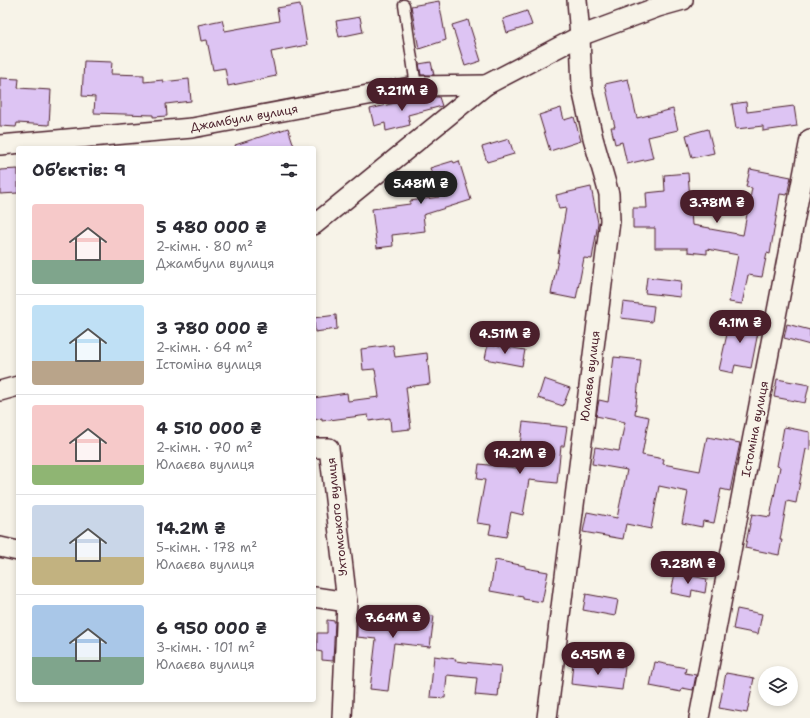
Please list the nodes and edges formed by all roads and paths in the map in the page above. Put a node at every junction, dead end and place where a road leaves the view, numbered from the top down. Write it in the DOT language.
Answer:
graph roads {
  1 [pos="577,0"];
  2 [pos="683,0"];
  3 [pos="657,4"];
  4 [pos="404,5"];
  5 [pos="580,36"];
  6 [pos="486,84"];
  7 [pos="416,86"];
  8 [pos="810,139"];
  9 [pos="0,145"];
  10 [pos="316,223"];
  11 [pos="16,387"];
  12 [pos="0,391"];
  13 [pos="316,448"];
  14 [pos="0,546"];
  15 [pos="16,550"];
  16 [pos="316,597"];
  17 [pos="347,602"];
  18 [pos="342,718"];
  19 [pos="547,718"];
  20 [pos="699,718"];
  1 -- 5 [label="street, Юлаєва вулиця"];
  2 -- 3 [label="street, Джамбули вулиця"];
  3 -- 5 [label="street, Джамбули вулиця"];
  4 -- 7 [label="lane"];
  5 -- 6 [label="street, Джамбули вулиця"];
  5 -- 19 [label="street, Юлаєва вулиця"];
  6 -- 7 [label="street, Джамбули вулиця"];
  6 -- 10 [label="street, Джамбули вулиця"];
  7 -- 9 [label="street, Джамбули вулиця"];
  8 -- 20 [label="street, Істоміна вулиця"];
  11 -- 12 [label="street"];
  13 -- 17 [label="street, Ухтомського вулиця"];
  14 -- 15 [label="street"];
  16 -- 17 [label="street"];
  17 -- 18 [label="street, Ухтомського вулиця"];
}
